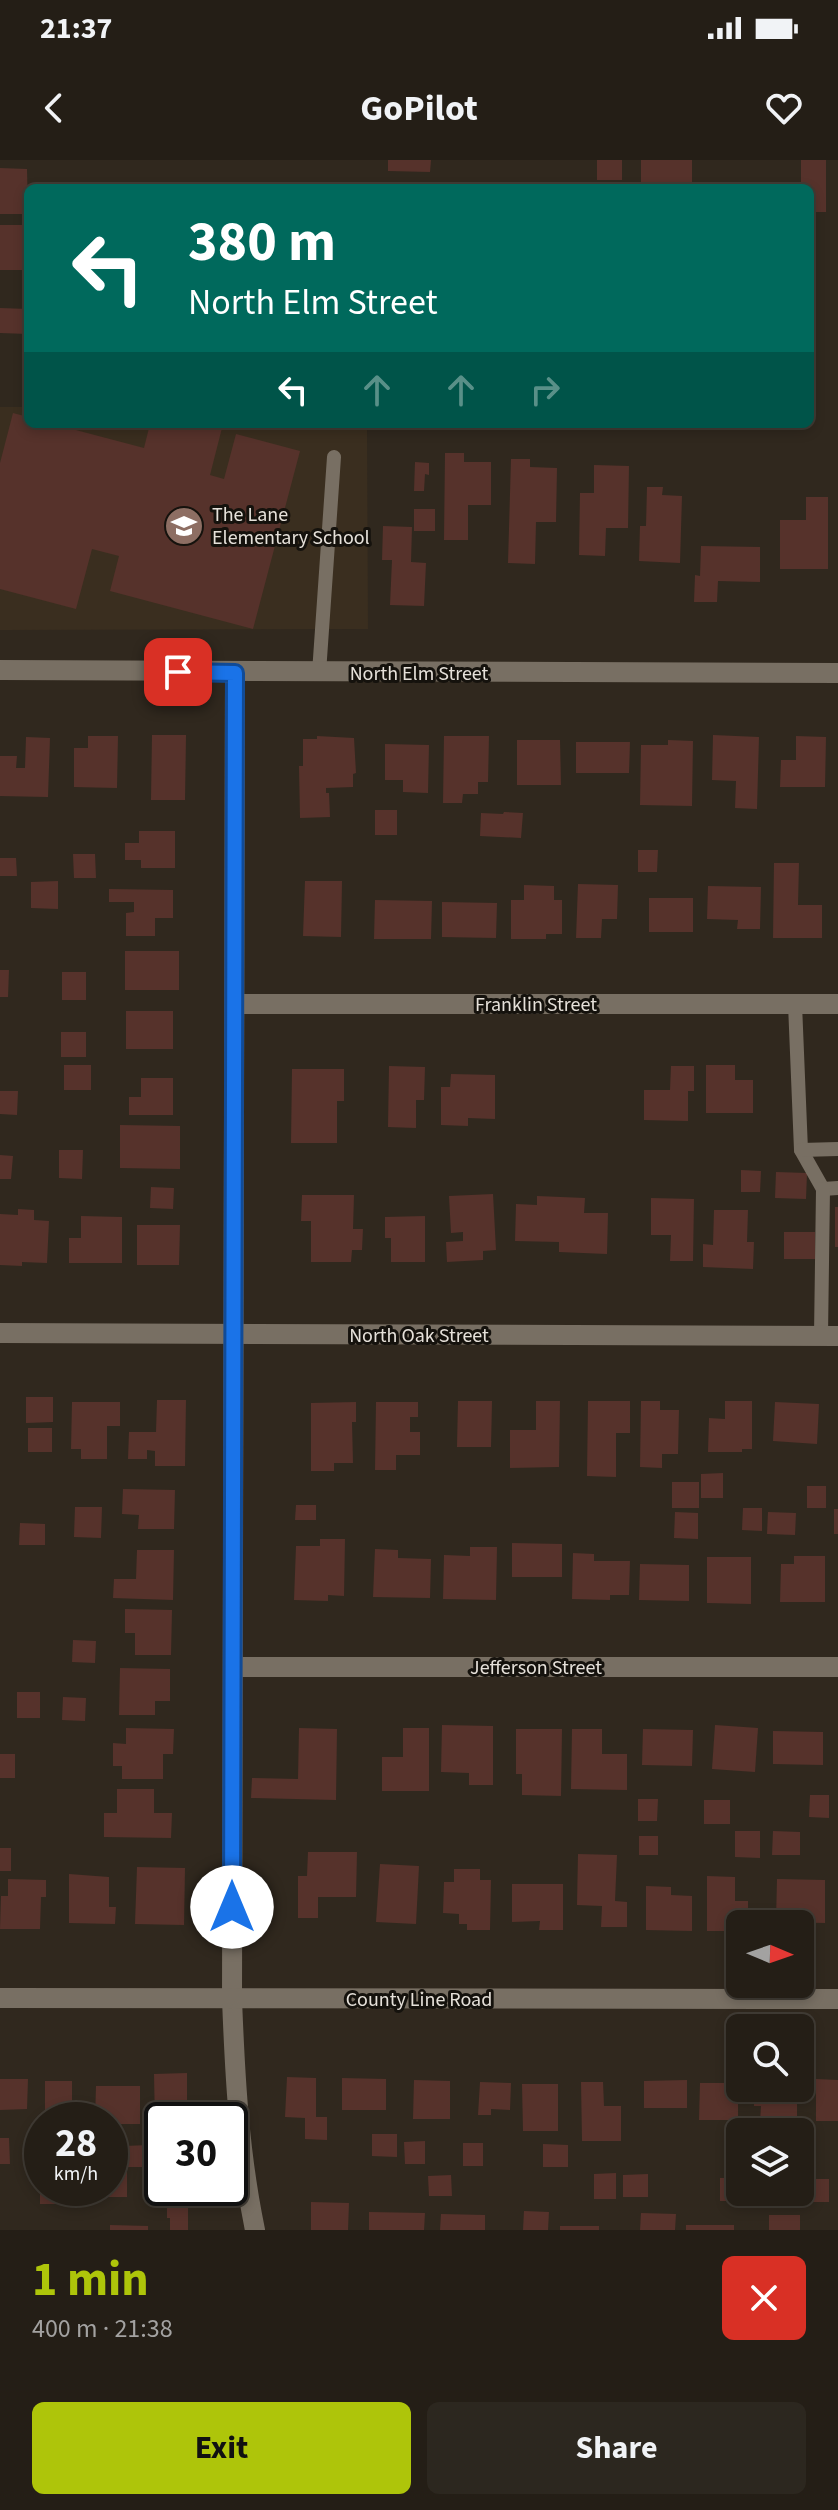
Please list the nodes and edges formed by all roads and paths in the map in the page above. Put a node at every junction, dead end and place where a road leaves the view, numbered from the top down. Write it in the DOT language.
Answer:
graph roads {
  1 [pos="334,457"];
  2 [pos="0,670"];
  3 [pos="235,673"];
  4 [pos="319,673"];
  5 [pos="838,673"];
  6 [pos="235,1004"];
  7 [pos="795,1004"];
  8 [pos="838,1004"];
  9 [pos="838,1149"];
  10 [pos="801,1150"];
  11 [pos="830,1188"];
  12 [pos="0,1333"];
  13 [pos="234,1335"];
  14 [pos="830,1336"];
  15 [pos="234,1667"];
  16 [pos="838,1667"];
  17 [pos="0,1998"];
  18 [pos="232,1999"];
  19 [pos="838,1999"];
  20 [pos="255,2230"];
  1 -- 4 [label="lane"];
  2 -- 3 [label="street, North Elm Street"];
  3 -- 4 [label="street, North Elm Street"];
  3 -- 6 [label="street"];
  4 -- 5 [label="street, North Elm Street"];
  6 -- 7 [label="street, Franklin Street"];
  6 -- 13 [label="street"];
  7 -- 8 [label="street, Franklin Street"];
  7 -- 10 [label="lane"];
  9 -- 10 [label="lane"];
  10 -- 11 [label="lane"];
  11 -- 14 [label="lane"];
  12 -- 13 [label="street, North Oak Street"];
  13 -- 14 [label="street, North Oak Street"];
  13 -- 15 [label="street"];
  15 -- 16 [label="street, Jefferson Street"];
  15 -- 18 [label="street"];
  17 -- 18 [label="street, County Line Road"];
  18 -- 19 [label="street, County Line Road"];
  18 -- 20 [label="street"];
}
